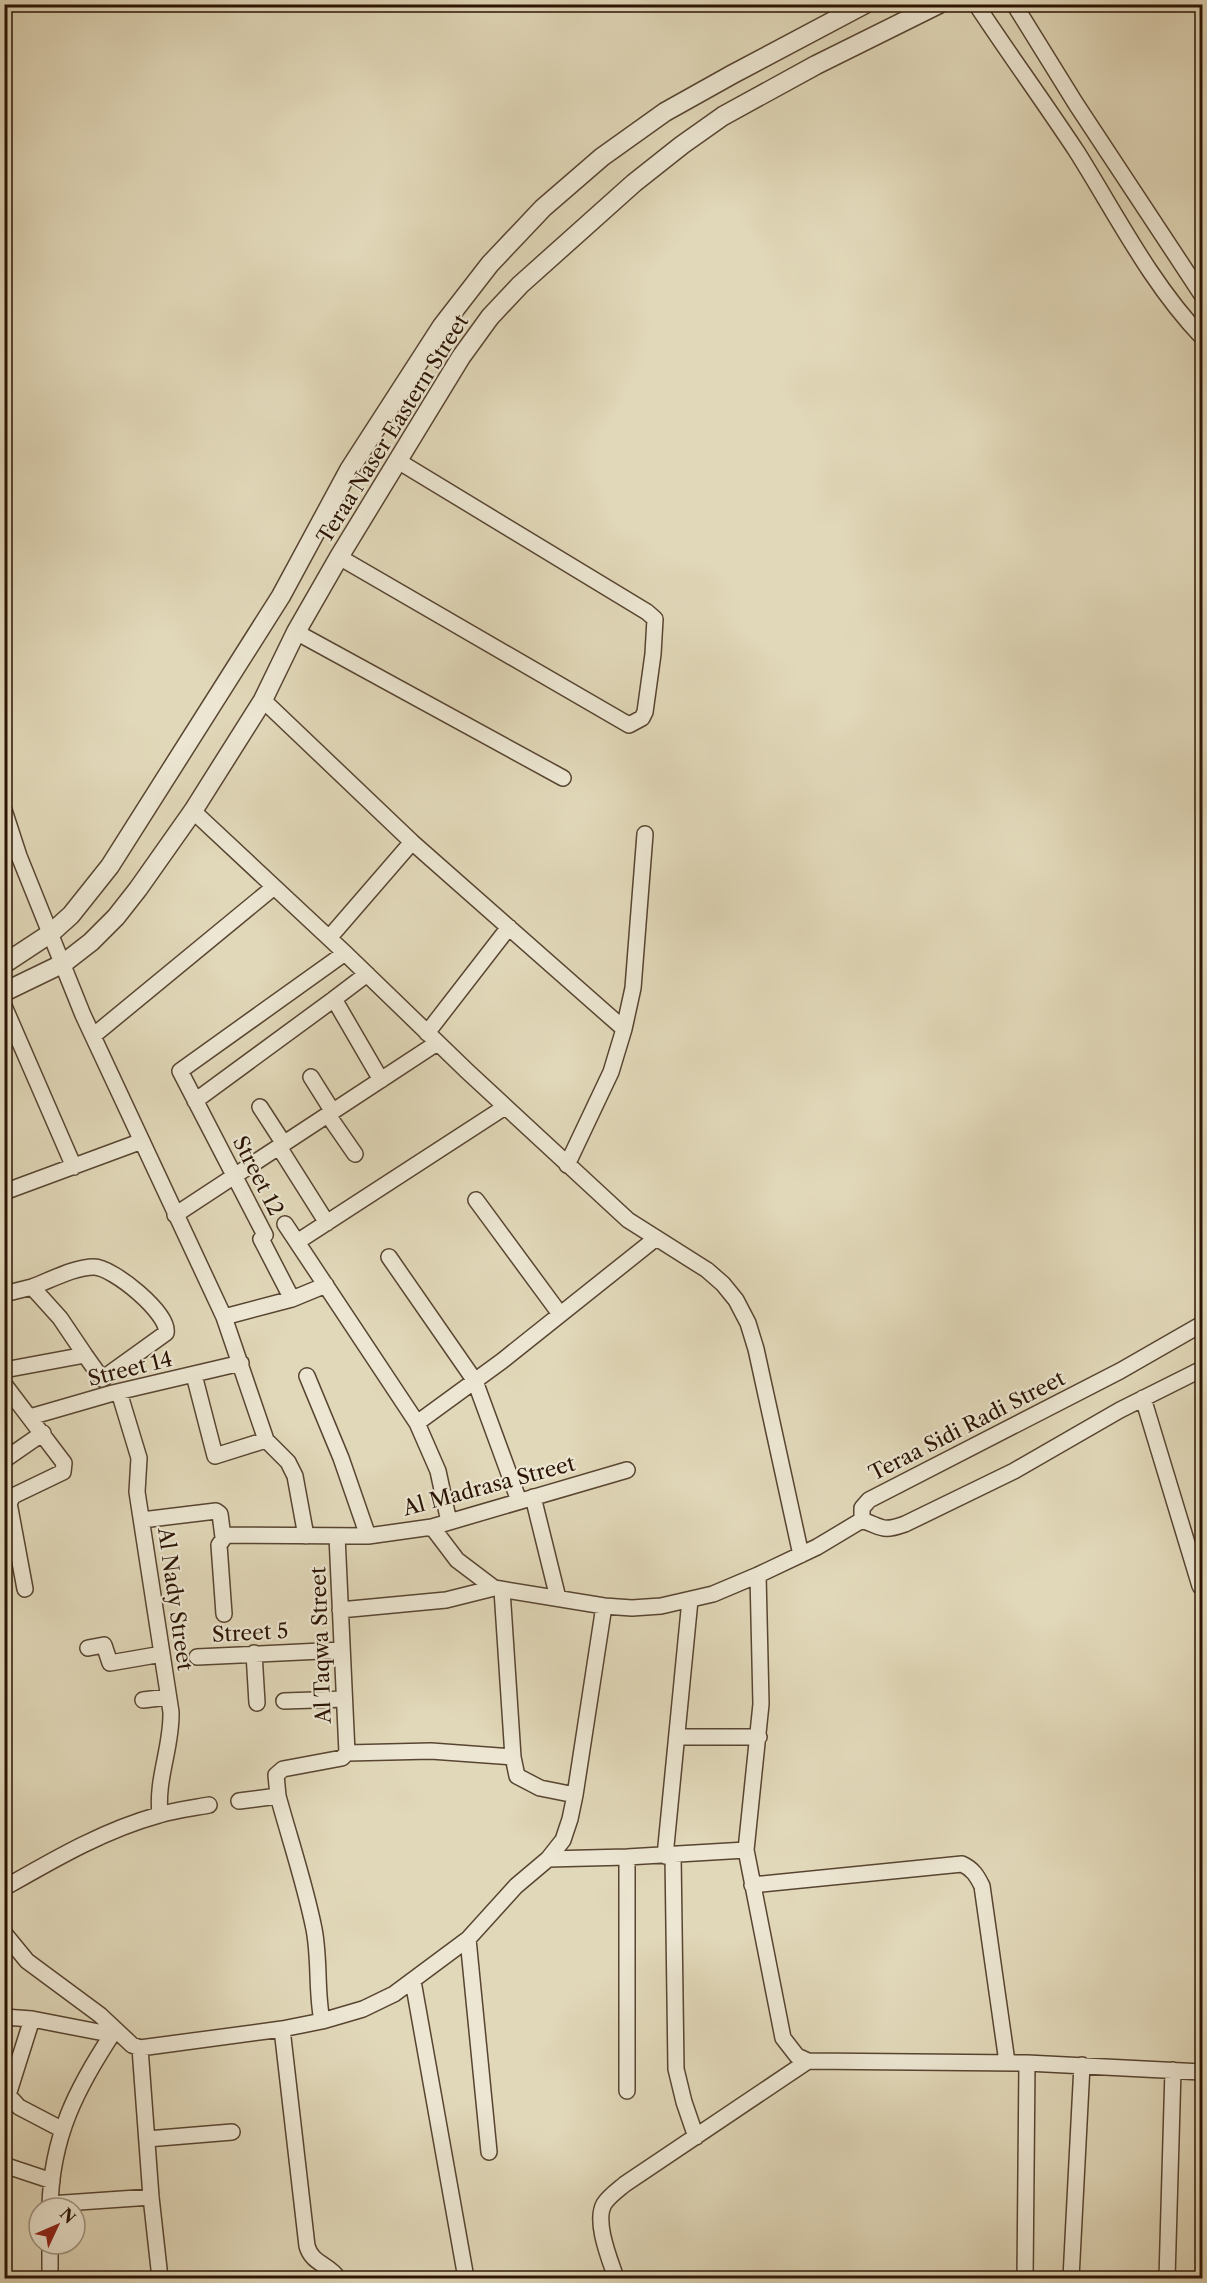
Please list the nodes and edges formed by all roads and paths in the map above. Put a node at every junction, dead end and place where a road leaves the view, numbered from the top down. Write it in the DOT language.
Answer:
graph roads {
  1 [pos="865,4"];
  2 [pos="939,4"];
  3 [pos="976,4"];
  4 [pos="1014,4"];
  5 [pos="1203,295"];
  6 [pos="1203,337"];
  7 [pos="398,461"];
  8 [pos="339,557"];
  9 [pos="296,632"];
  10 [pos="263,700"];
  11 [pos="562,778"];
  12 [pos="4,810"];
  13 [pos="193,811"];
  14 [pos="645,834"];
  15 [pos="412,842"];
  16 [pos="274,887"];
  17 [pos="509,927"];
  18 [pos="51,933"];
  19 [pos="329,938"];
  20 [pos="345,953"];
  21 [pos="64,963"];
  22 [pos="4,964"];
  23 [pos="367,974"];
  24 [pos="4,992"];
  25 [pos="334,999"];
  26 [pos="4,1006"];
  27 [pos="624,1029"];
  28 [pos="93,1036"];
  29 [pos="432,1038"];
  30 [pos="311,1077"];
  31 [pos="381,1080"];
  32 [pos="195,1101"];
  33 [pos="260,1107"];
  34 [pos="504,1107"];
  35 [pos="331,1113"];
  36 [pos="142,1141"];
  37 [pos="281,1145"];
  38 [pos="355,1154"];
  39 [pos="567,1165"];
  40 [pos="75,1167"];
  41 [pos="234,1176"];
  42 [pos="5,1192"];
  43 [pos="476,1200"];
  44 [pos="175,1215"];
  45 [pos="327,1223"];
  46 [pos="285,1224"];
  47 [pos="655,1239"];
  48 [pos="297,1242"];
  49 [pos="389,1257"];
  50 [pos="326,1285"];
  51 [pos="32,1287"];
  52 [pos="4,1294"];
  53 [pos="292,1299"];
  54 [pos="560,1314"];
  55 [pos="224,1317"];
  56 [pos="1203,1324"];
  57 [pos="85,1354"];
  58 [pos="241,1363"];
  59 [pos="1203,1369"];
  60 [pos="4,1370"];
  61 [pos="194,1376"];
  62 [pos="307,1376"];
  63 [pos="475,1381"];
  64 [pos="4,1384"];
  65 [pos="119,1392"];
  66 [pos="1143,1398"];
  67 [pos="30,1417"];
  68 [pos="417,1423"];
  69 [pos="43,1433"];
  70 [pos="266,1440"];
  71 [pos="4,1460"];
  72 [pos="627,1470"];
  73 [pos="526,1499"];
  74 [pos="142,1520"];
  75 [pos="862,1520"];
  76 [pos="449,1522"];
  77 [pos="432,1527"];
  78 [pos="306,1536"];
  79 [pos="337,1536"];
  80 [pos="368,1536"];
  81 [pos="223,1537"];
  82 [pos="801,1555"];
  83 [pos="759,1575"];
  84 [pos="1200,1586"];
  85 [pos="25,1589"];
  86 [pos="498,1589"];
  87 [pos="558,1598"];
  88 [pos="690,1600"];
  89 [pos="604,1606"];
  90 [pos="340,1610"];
  91 [pos="224,1614"];
  92 [pos="88,1648"];
  93 [pos="342,1650"];
  94 [pos="254,1653"];
  95 [pos="162,1654"];
  96 [pos="197,1657"];
  97 [pos="168,1697"];
  98 [pos="344,1699"];
  99 [pos="143,1700"];
  100 [pos="284,1701"];
  101 [pos="257,1703"];
  102 [pos="677,1737"];
  103 [pos="759,1737"];
  104 [pos="346,1753"];
  105 [pos="513,1757"];
  106 [pos="278,1796"];
  107 [pos="575,1796"];
  108 [pos="239,1801"];
  109 [pos="209,1805"];
  110 [pos="160,1814"];
  111 [pos="746,1850"];
  112 [pos="669,1856"];
  113 [pos="627,1857"];
  114 [pos="548,1859"];
  115 [pos="752,1885"];
  116 [pos="4,1888"];
  117 [pos="4,1933"];
  118 [pos="468,1939"];
  119 [pos="413,1981"];
  120 [pos="4,2017"];
  121 [pos="32,2019"];
  122 [pos="322,2021"];
  123 [pos="282,2029"];
  124 [pos="115,2030"];
  125 [pos="140,2048"];
  126 [pos="808,2061"];
  127 [pos="1007,2062"];
  128 [pos="1027,2062"];
  129 [pos="1082,2065"];
  130 [pos="1173,2070"];
  131 [pos="1203,2072"];
  132 [pos="627,2091"];
  133 [pos="61,2129"];
  134 [pos="232,2132"];
  135 [pos="696,2136"];
  136 [pos="147,2139"];
  137 [pos="489,2152"];
  138 [pos="4,2165"];
  139 [pos="52,2181"];
  140 [pos="51,2196"];
  141 [pos="151,2197"];
  142 [pos="87,2203"];
  143 [pos="50,2256"];
  144 [pos="51,2278"];
  145 [pos="160,2278"];
  146 [pos="338,2278"];
  147 [pos="466,2278"];
  148 [pos="616,2278"];
  149 [pos="1025,2278"];
  150 [pos="1071,2278"];
  151 [pos="1167,2278"];
  1 -- 18 [label="street, Teraa Naser Eastern Street"];
  2 -- 7 [label="street, Teraa Naser Eastern Street"];
  3 -- 6 [label="street"];
  4 -- 5 [label="street"];
  7 -- 8 [label="street, Teraa Naser Eastern Street"];
  7 -- 8 [label="street"];
  8 -- 9 [label="street, Teraa Naser Eastern Street"];
  9 -- 10 [label="street, Teraa Naser Eastern Street"];
  9 -- 11 [label="street"];
  10 -- 13 [label="street, Teraa Naser Eastern Street"];
  10 -- 15 [label="street"];
  12 -- 18 [label="street"];
  13 -- 16 [label="street"];
  13 -- 21 [label="street, Teraa Naser Eastern Street"];
  14 -- 27 [label="street"];
  15 -- 17 [label="street"];
  15 -- 19 [label="street"];
  16 -- 19 [label="street"];
  16 -- 28 [label="street"];
  17 -- 27 [label="street"];
  17 -- 29 [label="street"];
  18 -- 21 [label="street"];
  18 -- 22 [label="street, Teraa Naser Eastern Street"];
  19 -- 20 [label="street"];
  20 -- 23 [label="street"];
  20 -- 32 [label="street, Street 12"];
  21 -- 24 [label="street, Teraa Naser Eastern Street"];
  21 -- 28 [label="street"];
  23 -- 25 [label="street"];
  23 -- 29 [label="street"];
  25 -- 31 [label="street"];
  25 -- 32 [label="street"];
  26 -- 40 [label="street"];
  27 -- 39 [label="street"];
  28 -- 36 [label="street"];
  29 -- 31 [label="street"];
  29 -- 34 [label="street"];
  30 -- 35 [label="street"];
  31 -- 35 [label="street"];
  32 -- 41 [label="street, Street 12"];
  33 -- 37 [label="street"];
  34 -- 39 [label="street"];
  34 -- 45 [label="street"];
  35 -- 37 [label="street"];
  35 -- 38 [label="street"];
  36 -- 40 [label="street"];
  36 -- 44 [label="street"];
  37 -- 41 [label="street"];
  37 -- 45 [label="street"];
  39 -- 47 [label="street"];
  40 -- 42 [label="street"];
  41 -- 44 [label="street"];
  41 -- 53 [label="street, Street 12"];
  43 -- 54 [label="street"];
  44 -- 55 [label="street"];
  45 -- 48 [label="street"];
  46 -- 48 [label="street"];
  47 -- 54 [label="street"];
  47 -- 82 [label="street"];
  48 -- 50 [label="street"];
  49 -- 63 [label="street"];
  50 -- 53 [label="street"];
  50 -- 68 [label="street"];
  51 -- 52 [label="street"];
  51 -- 57 [label="street"];
  51 -- 57 [label="street"];
  53 -- 55 [label="street"];
  54 -- 63 [label="street"];
  55 -- 58 [label="street"];
  56 -- 75 [label="street, Teraa Sidi Radi Street"];
  57 -- 60 [label="street"];
  58 -- 61 [label="street, Street 14"];
  58 -- 70 [label="street"];
  59 -- 66 [label="street"];
  61 -- 65 [label="street, Street 14"];
  61 -- 70 [label="street"];
  62 -- 80 [label="street"];
  63 -- 68 [label="street"];
  63 -- 73 [label="street"];
  64 -- 67 [label="street"];
  65 -- 67 [label="street, Street 14"];
  65 -- 74 [label="street, Al Nady Street"];
  66 -- 75 [label="street"];
  66 -- 84 [label="street"];
  67 -- 69 [label="street"];
  68 -- 76 [label="street"];
  69 -- 71 [label="street"];
  69 -- 85 [label="street"];
  70 -- 78 [label="street"];
  72 -- 73 [label="street, Al Madrasa Street"];
  73 -- 76 [label="street, Al Madrasa Street"];
  73 -- 87 [label="street"];
  74 -- 81 [label="street"];
  74 -- 95 [label="street, Al Nady Street"];
  75 -- 82 [label="street"];
  76 -- 77 [label="street, Al Madrasa Street"];
  77 -- 80 [label="street, Al Madrasa Street"];
  77 -- 86 [label="street"];
  78 -- 79 [label="street, Al Madrasa Street"];
  78 -- 81 [label="street, Al Madrasa Street"];
  79 -- 80 [label="street, Al Madrasa Street"];
  79 -- 90 [label="street, Al Taqwa Street"];
  81 -- 91 [label="street"];
  82 -- 83 [label="street"];
  83 -- 88 [label="street"];
  83 -- 103 [label="street"];
  86 -- 87 [label="street"];
  86 -- 90 [label="street"];
  86 -- 105 [label="street"];
  87 -- 89 [label="street"];
  88 -- 89 [label="street"];
  88 -- 102 [label="street"];
  89 -- 107 [label="street"];
  90 -- 93 [label="street, Al Taqwa Street"];
  92 -- 95 [label="street"];
  93 -- 94 [label="street, Street 5"];
  93 -- 98 [label="street, Al Taqwa Street"];
  94 -- 96 [label="street, Street 5"];
  94 -- 101 [label="street"];
  95 -- 97 [label="street, Al Nady Street"];
  97 -- 99 [label="street"];
  97 -- 110 [label="street, Al Nady Street"];
  98 -- 100 [label="street"];
  98 -- 104 [label="street, Al Taqwa Street"];
  102 -- 103 [label="street"];
  102 -- 112 [label="street"];
  103 -- 111 [label="street"];
  104 -- 105 [label="street"];
  104 -- 106 [label="street"];
  105 -- 107 [label="street"];
  106 -- 108 [label="street"];
  106 -- 122 [label="street"];
  107 -- 114 [label="street"];
  109 -- 110 [label="street"];
  110 -- 116 [label="street"];
  111 -- 112 [label="street"];
  111 -- 115 [label="street"];
  112 -- 113 [label="street"];
  112 -- 135 [label="street"];
  113 -- 114 [label="street"];
  113 -- 132 [label="street"];
  114 -- 118 [label="street"];
  115 -- 126 [label="street"];
  115 -- 127 [label="street"];
  117 -- 124 [label="street"];
  118 -- 119 [label="street"];
  118 -- 137 [label="street"];
  119 -- 122 [label="street"];
  119 -- 147 [label="street"];
  120 -- 121 [label="street"];
  121 -- 124 [label="street"];
  121 -- 133 [label="street"];
  122 -- 123 [label="street"];
  123 -- 125 [label="street"];
  123 -- 146 [label="street"];
  124 -- 125 [label="street"];
  124 -- 133 [label="street"];
  125 -- 136 [label="street"];
  126 -- 127 [label="street"];
  126 -- 135 [label="street"];
  127 -- 128 [label="street"];
  128 -- 129 [label="street"];
  128 -- 149 [label="street"];
  129 -- 130 [label="street"];
  129 -- 150 [label="street"];
  130 -- 131 [label="street"];
  130 -- 151 [label="street"];
  133 -- 139 [label="street"];
  134 -- 136 [label="street"];
  135 -- 148 [label="street"];
  136 -- 141 [label="street"];
  138 -- 139 [label="street"];
  139 -- 140 [label="street"];
  141 -- 142 [label="street"];
  141 -- 145 [label="street"];
  143 -- 144 [label="street"];
}
